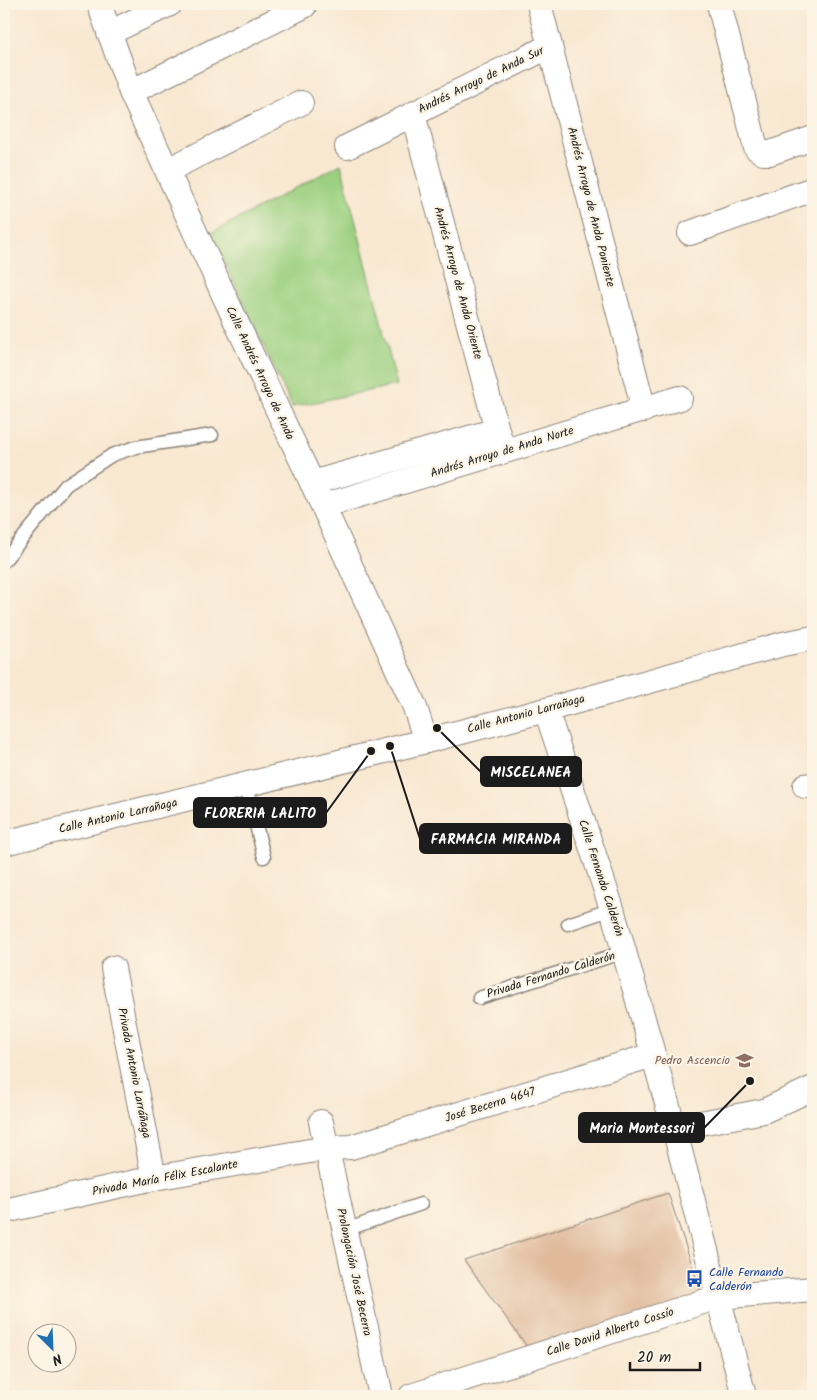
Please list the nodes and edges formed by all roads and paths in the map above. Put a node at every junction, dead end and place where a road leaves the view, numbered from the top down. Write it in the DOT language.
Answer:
graph roads {
  1 [pos="99,4"];
  2 [pos="170,4"];
  3 [pos="539,4"];
  4 [pos="719,4"];
  5 [pos="304,6"];
  6 [pos="109,33"];
  7 [pos="550,46"];
  8 [pos="131,92"];
  9 [pos="300,103"];
  10 [pos="413,114"];
  11 [pos="813,138"];
  12 [pos="347,147"];
  13 [pos="167,168"];
  14 [pos="813,189"];
  15 [pos="690,233"];
  16 [pos="680,398"];
  17 [pos="644,410"];
  18 [pos="212,435"];
  19 [pos="501,440"];
  20 [pos="312,483"];
  21 [pos="323,506"];
  22 [pos="4,561"];
  23 [pos="813,638"];
  24 [pos="546,710"];
  25 [pos="426,741"];
  26 [pos="246,785"];
  27 [pos="4,843"];
  28 [pos="264,857"];
  29 [pos="612,909"];
  30 [pos="568,924"];
  31 [pos="624,952"];
  32 [pos="113,968"];
  33 [pos="479,998"];
  34 [pos="653,1055"];
  35 [pos="813,1088"];
  36 [pos="322,1122"];
  37 [pos="674,1128"];
  38 [pos="326,1148"];
  39 [pos="154,1178"];
  40 [pos="420,1204"];
  41 [pos="4,1211"];
  42 [pos="344,1230"];
  43 [pos="813,1289"];
  44 [pos="718,1297"];
  45 [pos="381,1396"];
  46 [pos="411,1396"];
  47 [pos="744,1396"];
  1 -- 6 [label="street, Calle Andrés Arroyo de Anda"];
  2 -- 6 [label="street"];
  3 -- 7 [label="street, Andrés Arroyo de Anda Poniente"];
  4 -- 11 [label="street"];
  5 -- 8 [label="street"];
  6 -- 8 [label="street, Calle Andrés Arroyo de Anda"];
  7 -- 10 [label="street, Andrés Arroyo de Anda Sur"];
  7 -- 17 [label="street, Andrés Arroyo de Anda Poniente"];
  8 -- 13 [label="street, Calle Andrés Arroyo de Anda"];
  9 -- 13 [label="street"];
  10 -- 12 [label="street"];
  10 -- 19 [label="street, Andrés Arroyo de Anda Oriente"];
  13 -- 20 [label="street, Calle Andrés Arroyo de Anda"];
  14 -- 15 [label="street"];
  16 -- 17 [label="street, Andrés Arroyo de Anda Norte"];
  17 -- 19 [label="street, Andrés Arroyo de Anda Norte"];
  18 -- 22 [label="lane"];
  19 -- 20 [label="street, Andrés Arroyo de Anda Norte"];
  19 -- 21 [label="street, Andrés Arroyo de Anda Norte"];
  20 -- 21 [label="street, Calle Andrés Arroyo de Anda"];
  21 -- 25 [label="street, Calle Andrés Arroyo de Anda"];
  23 -- 24 [label="street, Calle Antonio Larrañaga"];
  24 -- 25 [label="street, Calle Antonio Larrañaga"];
  24 -- 29 [label="street, Calle Fernando Calderón"];
  25 -- 26 [label="street, Calle Antonio Larrañaga"];
  26 -- 27 [label="street, Calle Antonio Larrañaga"];
  26 -- 28 [label="lane"];
  29 -- 30 [label="lane"];
  29 -- 31 [label="street, Calle Fernando Calderón"];
  31 -- 33 [label="lane, Privada Fernando Calderón"];
  31 -- 34 [label="street, Calle Fernando Calderón"];
  32 -- 39 [label="street, Privada Antonio Larráñaga"];
  34 -- 37 [label="street, Calle Fernando Calderón"];
  34 -- 38 [label="street, José Becerra 4647"];
  35 -- 37 [label="street"];
  36 -- 38 [label="street, Prolongación José Becerra"];
  37 -- 44 [label="street, Calle Fernando Calderón"];
  38 -- 39 [label="street, Privada María Félix Escalante"];
  38 -- 42 [label="street, Prolongación José Becerra"];
  39 -- 41 [label="street, Privada María Félix Escalante"];
  40 -- 42 [label="lane"];
  42 -- 45 [label="street, Prolongación José Becerra"];
  43 -- 44 [label="street, Calle David Alberto Cossío"];
  44 -- 46 [label="street, Calle David Alberto Cossío"];
  44 -- 47 [label="street, Calle Fernando Calderón"];
}
